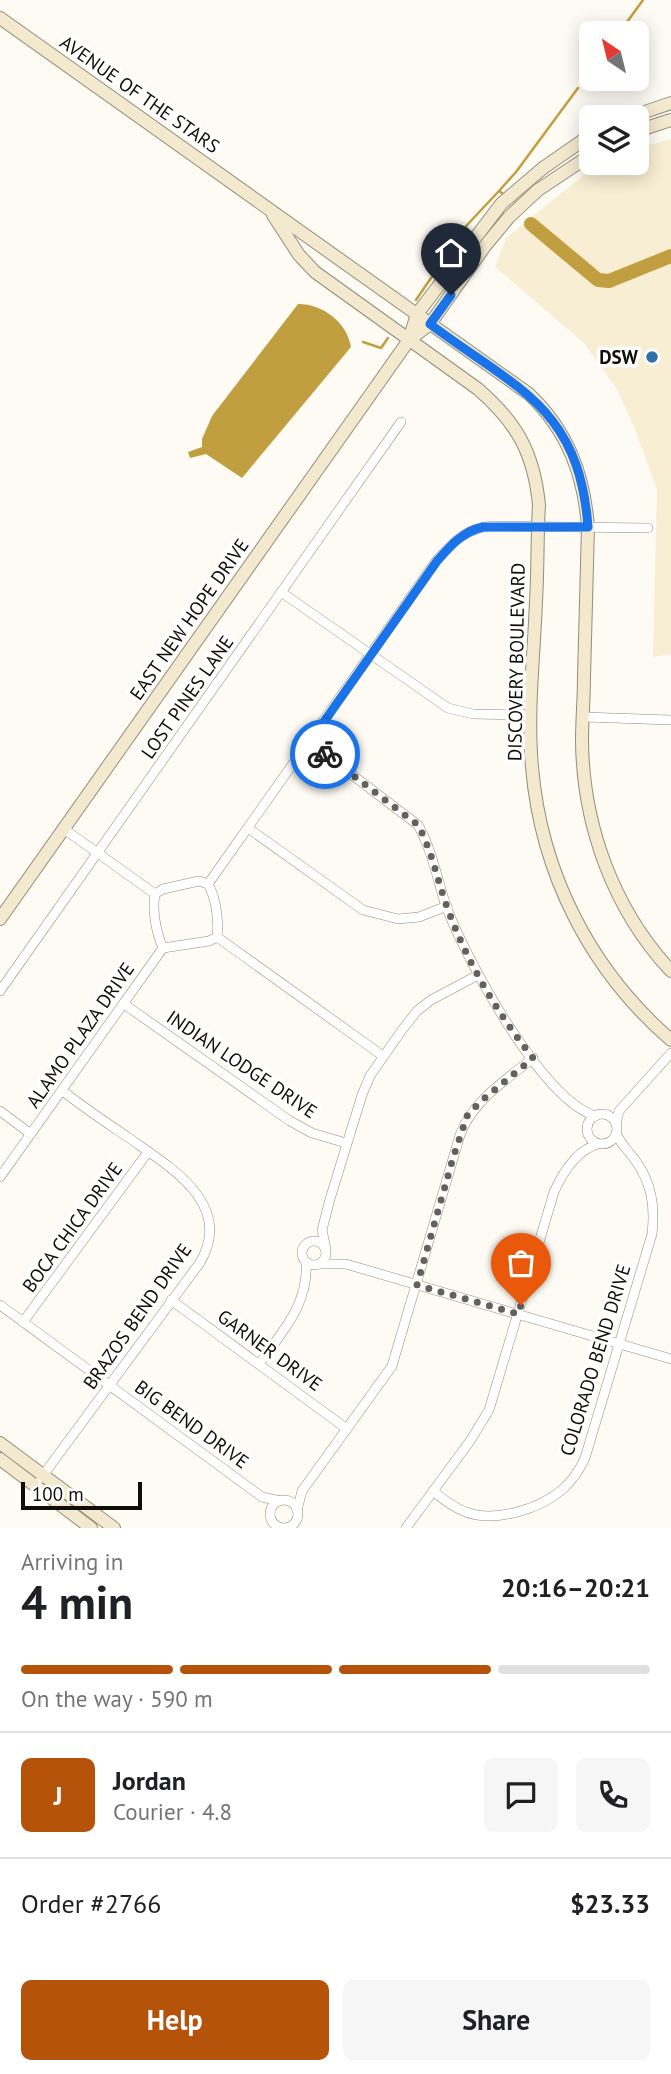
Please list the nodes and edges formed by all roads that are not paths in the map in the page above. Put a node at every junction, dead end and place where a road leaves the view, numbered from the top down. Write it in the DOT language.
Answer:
graph roads {
  1 [pos="0,18"];
  2 [pos="671,103"];
  3 [pos="649,111"];
  4 [pos="671,120"];
  5 [pos="649,127"];
  6 [pos="579,143"];
  7 [pos="579,163"];
  8 [pos="257,201"];
  9 [pos="417,314"];
  10 [pos="430,324"];
  11 [pos="409,340"];
  12 [pos="401,422"];
  13 [pos="538,526"];
  14 [pos="588,527"];
  15 [pos="648,528"];
  16 [pos="281,592"];
  17 [pos="370,655"];
  18 [pos="531,715"];
  19 [pos="584,717"];
  20 [pos="671,720"];
  21 [pos="309,743"];
  22 [pos="248,828"];
  23 [pos="64,829"];
  24 [pos="97,853"];
  25 [pos="208,884"];
  26 [pos="155,894"];
  27 [pos="447,906"];
  28 [pos="0,919"];
  29 [pos="218,937"];
  30 [pos="163,948"];
  31 [pos="671,971"];
  32 [pos="478,975"];
  33 [pos="0,991"];
  34 [pos="124,1004"];
  35 [pos="671,1041"];
  36 [pos="671,1053"];
  37 [pos="383,1056"];
  38 [pos="533,1058"];
  39 [pos="62,1091"];
  40 [pos="0,1111"];
  41 [pos="619,1111"];
  42 [pos="584,1112"];
  43 [pos="601,1115"];
  44 [pos="616,1128"];
  45 [pos="587,1129"];
  46 [pos="31,1134"];
  47 [pos="346,1143"];
  48 [pos="602,1144"];
  49 [pos="622,1146"];
  50 [pos="586,1147"];
  51 [pos="148,1152"];
  52 [pos="0,1177"];
  53 [pos="322,1230"];
  54 [pos="308,1242"];
  55 [pos="327,1250"];
  56 [pos="306,1262"];
  57 [pos="320,1264"];
  58 [pos="346,1264"];
  59 [pos="307,1280"];
  60 [pos="417,1285"];
  61 [pos="171,1300"];
  62 [pos="0,1305"];
  63 [pos="518,1314"];
  64 [pos="23,1322"];
  65 [pos="620,1344"];
  66 [pos="671,1359"];
  67 [pos="260,1364"];
  68 [pos="109,1385"];
  69 [pos="347,1429"];
  70 [pos="0,1443"];
  71 [pos="0,1459"];
  72 [pos="39,1480"];
  73 [pos="302,1491"];
  74 [pos="433,1491"];
  75 [pos="262,1497"];
  76 [pos="282,1500"];
  77 [pos="298,1513"];
  78 [pos="270,1520"];
  79 [pos="91,1528"];
  80 [pos="114,1528"];
  81 [pos="287,1528"];
  82 [pos="305,1528"];
  83 [pos="406,1528"];
  1 -- 8 [label="street, AVENUE OF THE STARS"];
  2 -- 3 [label="street"];
  4 -- 5 [label="street"];
  6 -- 9 [label="street, EAST NEW HOPE DRIVE"];
  7 -- 10 [label="street, EAST NEW HOPE DRIVE"];
  8 -- 9 [label="street, AVENUE OF THE STARS"];
  8 -- 11 [label="street, AVENUE OF THE STARS"];
  9 -- 10 [label="street, AVENUE OF THE STARS"];
  9 -- 11 [label="street, EAST NEW HOPE DRIVE"];
  10 -- 11 [label="street, EAST NEW HOPE DRIVE"];
  10 -- 14 [label="street"];
  11 -- 13 [label="street, DISCOVERY BOULEVARD"];
  11 -- 23 [label="street, EAST NEW HOPE DRIVE"];
  12 -- 16 [label="street, LOST PINES LANE"];
  13 -- 14 [label="street"];
  13 -- 17 [label="street"];
  13 -- 18 [label="street, DISCOVERY BOULEVARD"];
  14 -- 15 [label="street"];
  14 -- 19 [label="street"];
  16 -- 17 [label="street"];
  16 -- 24 [label="street, LOST PINES LANE"];
  17 -- 18 [label="street"];
  17 -- 21 [label="street"];
  18 -- 35 [label="street, DISCOVERY BOULEVARD"];
  19 -- 20 [label="street"];
  19 -- 31 [label="street"];
  21 -- 22 [label="street"];
  21 -- 27 [label="street"];
  22 -- 25 [label="street"];
  22 -- 27 [label="street"];
  23 -- 24 [label="street"];
  23 -- 28 [label="street, EAST NEW HOPE DRIVE"];
  24 -- 26 [label="street"];
  24 -- 33 [label="street, LOST PINES LANE"];
  25 -- 26 [label="street"];
  25 -- 29 [label="street"];
  26 -- 30 [label="street"];
  27 -- 32 [label="street"];
  29 -- 30 [label="street"];
  29 -- 37 [label="street"];
  30 -- 34 [label="street, ALAMO PLAZA DRIVE"];
  32 -- 37 [label="street"];
  32 -- 38 [label="street"];
  34 -- 39 [label="street, ALAMO PLAZA DRIVE"];
  34 -- 47 [label="street, INDIAN LODGE DRIVE"];
  36 -- 41 [label="street"];
  37 -- 47 [label="street"];
  38 -- 42 [label="street"];
  38 -- 60 [label="street"];
  39 -- 46 [label="street, ALAMO PLAZA DRIVE"];
  39 -- 51 [label="street, BRAZOS BEND DRIVE"];
  40 -- 46 [label="street"];
  41 -- 43 [label="street"];
  41 -- 44 [label="street"];
  42 -- 43 [label="street"];
  42 -- 45 [label="street"];
  43 -- 44 [label="street"];
  43 -- 45 [label="street"];
  44 -- 48 [label="street"];
  44 -- 49 [label="street, COLORADO BEND DRIVE"];
  45 -- 48 [label="street"];
  45 -- 50 [label="street"];
  46 -- 52 [label="street, ALAMO PLAZA DRIVE"];
  47 -- 53 [label="street"];
  48 -- 49 [label="street"];
  48 -- 50 [label="street"];
  49 -- 65 [label="street, COLORADO BEND DRIVE"];
  50 -- 63 [label="street"];
  51 -- 61 [label="street, BRAZOS BEND DRIVE"];
  51 -- 64 [label="street, BOCA CHICA DRIVE"];
  53 -- 54 [label="street"];
  53 -- 55 [label="street"];
  54 -- 55 [label="street"];
  54 -- 56 [label="street"];
  55 -- 57 [label="street"];
  55 -- 58 [label="street"];
  56 -- 57 [label="street"];
  56 -- 59 [label="street"];
  57 -- 58 [label="street"];
  57 -- 59 [label="street"];
  58 -- 60 [label="street"];
  59 -- 67 [label="street"];
  60 -- 63 [label="street"];
  60 -- 69 [label="street"];
  61 -- 67 [label="street, GARNER DRIVE"];
  61 -- 68 [label="street, BRAZOS BEND DRIVE"];
  62 -- 64 [label="street, BIG BEND DRIVE"];
  63 -- 65 [label="street"];
  63 -- 74 [label="street"];
  64 -- 68 [label="street, BIG BEND DRIVE"];
  65 -- 66 [label="street"];
  65 -- 74 [label="street, COLORADO BEND DRIVE"];
  67 -- 69 [label="street, GARNER DRIVE"];
  68 -- 72 [label="street, BRAZOS BEND DRIVE"];
  68 -- 75 [label="street, BIG BEND DRIVE"];
  69 -- 73 [label="street"];
  70 -- 72 [label="street"];
  71 -- 72 [label="street"];
  72 -- 79 [label="street"];
  72 -- 80 [label="street"];
  73 -- 76 [label="street"];
  73 -- 77 [label="street"];
  74 -- 83 [label="street"];
  75 -- 76 [label="street, BIG BEND DRIVE"];
  75 -- 78 [label="street, BIG BEND DRIVE"];
  76 -- 77 [label="street"];
  76 -- 78 [label="street"];
  77 -- 81 [label="street"];
  77 -- 82 [label="street"];
  78 -- 81 [label="street"];
}
